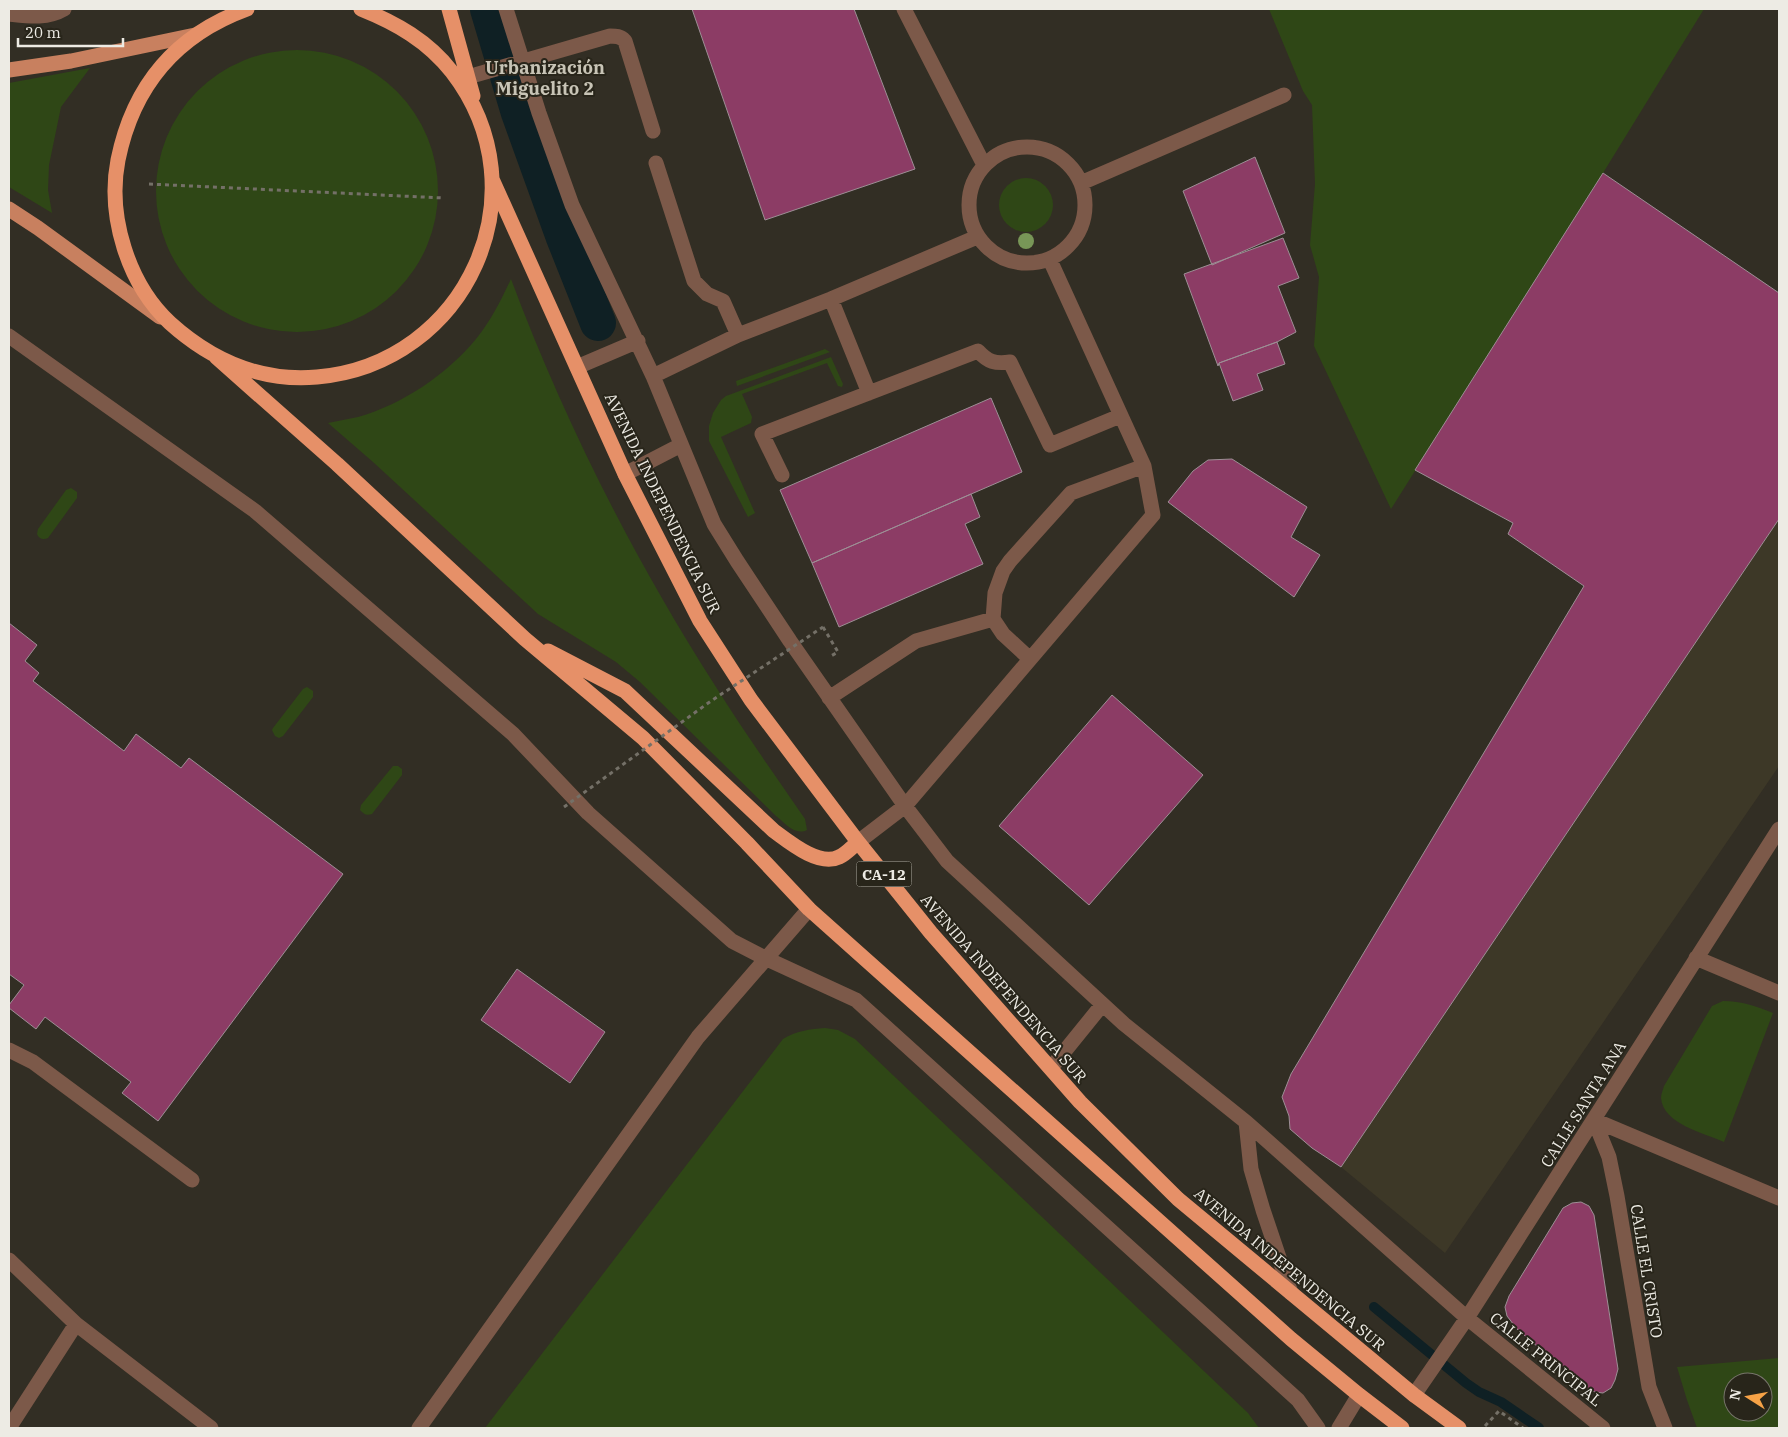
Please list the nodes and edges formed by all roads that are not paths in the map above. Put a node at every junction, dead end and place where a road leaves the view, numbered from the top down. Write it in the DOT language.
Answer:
graph roads {
  1 [pos="64,9"];
  2 [pos="247,9"];
  3 [pos="360,9"];
  4 [pos="449,9"];
  5 [pos="506,9"];
  6 [pos="904,9"];
  7 [pos="9,14"];
  8 [pos="223,14"];
  9 [pos="195,35"];
  10 [pos="523,62"];
  11 [pos="9,70"];
  12 [pos="468,77"];
  13 [pos="1284,95"];
  14 [pos="480,121"];
  15 [pos="653,131"];
  16 [pos="656,163"];
  17 [pos="984,165"];
  18 [pos="492,179"];
  19 [pos="1081,183"];
  20 [pos="9,210"];
  21 [pos="977,238"];
  22 [pos="1050,260"];
  23 [pos="831,299"];
  24 [pos="738,335"];
  25 [pos="9,336"];
  26 [pos="189,339"];
  27 [pos="638,341"];
  28 [pos="216,357"];
  29 [pos="577,367"];
  30 [pos="653,376"];
  31 [pos="869,393"];
  32 [pos="1120,416"];
  33 [pos="681,445"];
  34 [pos="1144,466"];
  35 [pos="625,474"];
  36 [pos="782,475"];
  37 [pos="993,619"];
  38 [pos="525,639"];
  39 [pos="1030,659"];
  40 [pos="829,698"];
  41 [pos="905,806"];
  42 [pos="1779,829"];
  43 [pos="858,842"];
  44 [pos="809,909"];
  45 [pos="765,958"];
  46 [pos="1696,958"];
  47 [pos="1779,993"];
  48 [pos="1102,1005"];
  49 [pos="9,1050"];
  50 [pos="1051,1068"];
  51 [pos="1594,1120"];
  52 [pos="1246,1122"];
  53 [pos="192,1180"];
  54 [pos="1779,1198"];
  55 [pos="9,1260"];
  56 [pos="1291,1293"];
  57 [pos="1467,1318"];
  58 [pos="76,1324"];
  59 [pos="1359,1395"];
  60 [pos="1414,1395"];
  61 [pos="9,1428"];
  62 [pos="210,1428"];
  63 [pos="419,1428"];
  64 [pos="1318,1428"];
  65 [pos="1339,1428"];
  66 [pos="1402,1428"];
  67 [pos="1459,1428"];
  68 [pos="1603,1428"];
  69 [pos="1665,1428"];
  1 -- 7 [label="street"];
  2 -- 8 [label="highway"];
  3 -- 14 [label="highway"];
  4 -- 12 [label="highway"];
  5 -- 10 [label="street, CALLE PRINCIPAL"];
  6 -- 17 [label="street"];
  8 -- 9 [label="highway"];
  9 -- 11 [label="main road"];
  9 -- 26 [label="highway"];
  10 -- 12 [label="street"];
  10 -- 15 [label="street"];
  10 -- 27 [label="street, CALLE PRINCIPAL"];
  12 -- 14 [label="highway"];
  13 -- 19 [label="street"];
  14 -- 18 [label="highway"];
  16 -- 24 [label="street"];
  17 -- 19 [label="street"];
  17 -- 21 [label="street"];
  18 -- 28 [label="highway"];
  18 -- 29 [label="highway, AVENIDA INDEPENDENCIA SUR / CA-12"];
  19 -- 22 [label="street"];
  20 -- 26 [label="main road"];
  21 -- 22 [label="street"];
  21 -- 23 [label="street"];
  22 -- 32 [label="street"];
  23 -- 24 [label="street"];
  23 -- 31 [label="street"];
  24 -- 30 [label="street"];
  25 -- 45 [label="street"];
  26 -- 28 [label="highway"];
  27 -- 29 [label="street"];
  27 -- 30 [label="street, CALLE PRINCIPAL"];
  28 -- 38 [label="highway"];
  29 -- 35 [label="highway, AVENIDA INDEPENDENCIA SUR / CA-12"];
  30 -- 33 [label="street, CALLE PRINCIPAL"];
  31 -- 32 [label="street"];
  31 -- 36 [label="street"];
  32 -- 34 [label="street"];
  33 -- 35 [label="street"];
  33 -- 40 [label="street, CALLE PRINCIPAL"];
  34 -- 37 [label="street"];
  34 -- 39 [label="street"];
  35 -- 43 [label="highway, AVENIDA INDEPENDENCIA SUR / CA-12"];
  37 -- 39 [label="street"];
  37 -- 40 [label="street"];
  38 -- 43 [label="highway"];
  38 -- 44 [label="highway"];
  39 -- 41 [label="street"];
  40 -- 41 [label="street, CALLE PRINCIPAL"];
  41 -- 43 [label="street"];
  41 -- 48 [label="street, CALLE PRINCIPAL"];
  42 -- 46 [label="street, CALLE SANTA ANA"];
  43 -- 50 [label="highway, AVENIDA INDEPENDENCIA SUR / CA-12"];
  44 -- 45 [label="street"];
  44 -- 59 [label="highway"];
  45 -- 63 [label="street"];
  45 -- 64 [label="street"];
  46 -- 47 [label="street"];
  46 -- 51 [label="street, CALLE SANTA ANA"];
  48 -- 50 [label="street"];
  48 -- 52 [label="street, CALLE PRINCIPAL"];
  49 -- 53 [label="street"];
  50 -- 56 [label="highway, AVENIDA INDEPENDENCIA SUR / CA-12"];
  51 -- 54 [label="street"];
  51 -- 57 [label="street, CALLE SANTA ANA"];
  51 -- 69 [label="street, CALLE EL CRISTO"];
  52 -- 56 [label="street"];
  52 -- 57 [label="street, CALLE PRINCIPAL"];
  55 -- 58 [label="street"];
  56 -- 60 [label="highway, AVENIDA INDEPENDENCIA SUR / CA-12"];
  57 -- 60 [label="street, CALLE SANTA ANA"];
  57 -- 68 [label="street, CALLE PRINCIPAL"];
  58 -- 61 [label="street"];
  58 -- 62 [label="street"];
  59 -- 65 [label="street"];
  59 -- 66 [label="highway"];
  60 -- 67 [label="highway, AVENIDA INDEPENDENCIA SUR / CA-12"];
}
